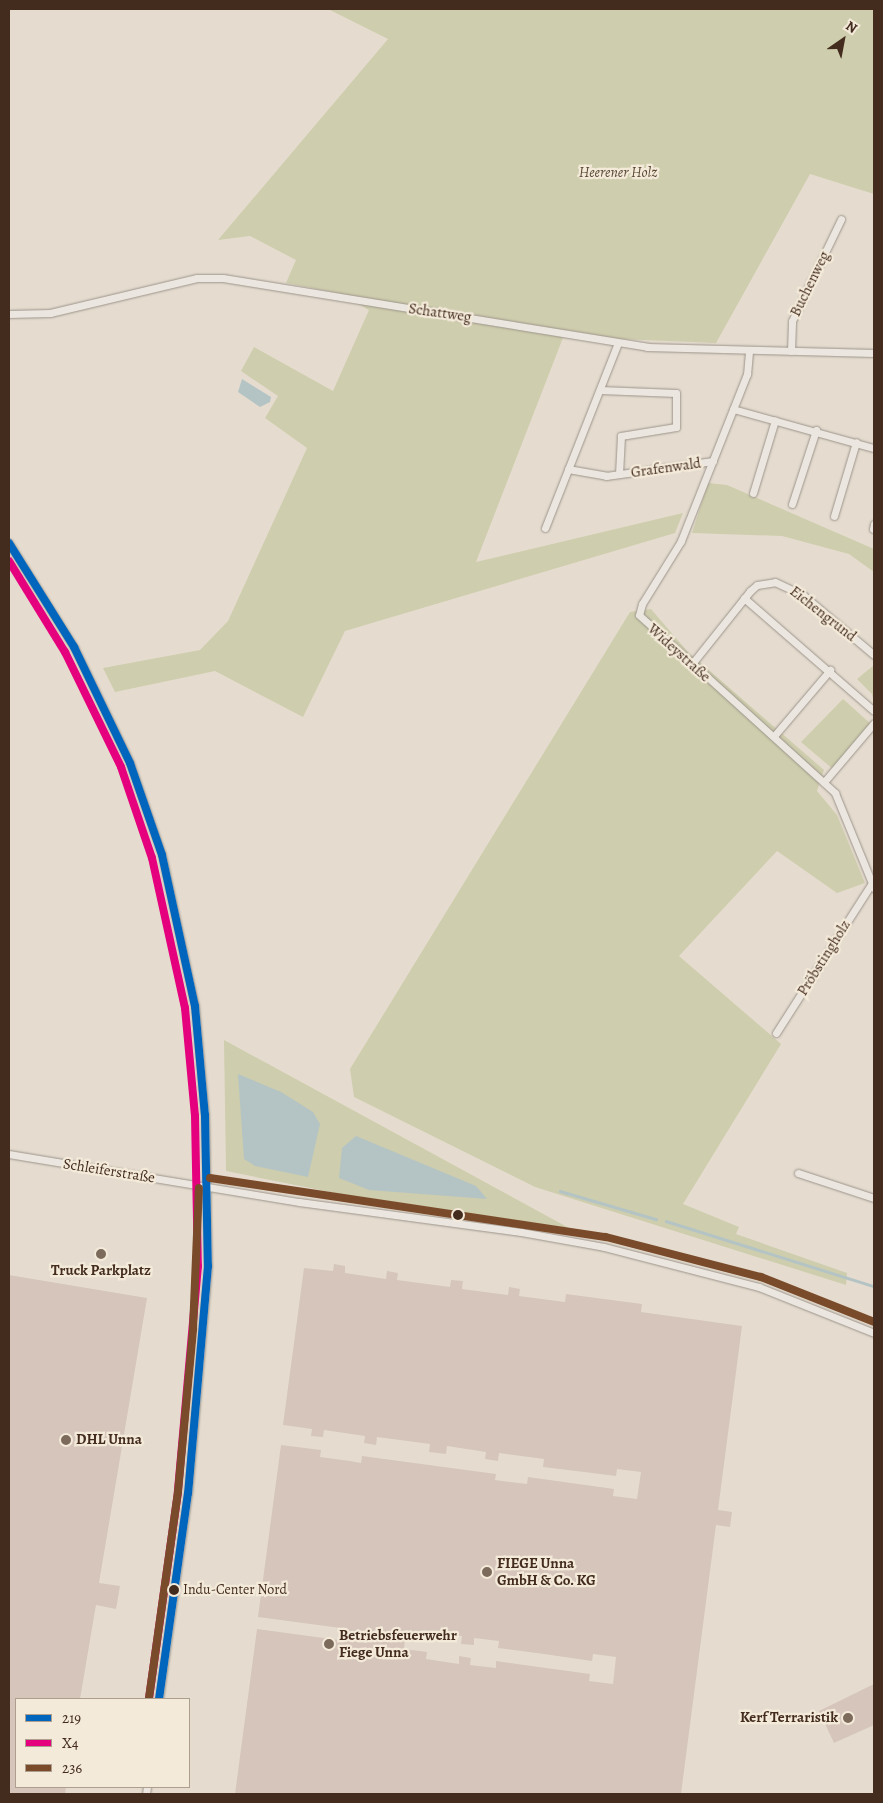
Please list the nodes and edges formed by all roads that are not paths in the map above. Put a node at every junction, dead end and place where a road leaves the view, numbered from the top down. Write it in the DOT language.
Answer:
graph roads {
  1 [pos="840,219"];
  2 [pos="9,314"];
  3 [pos="618,343"];
  4 [pos="791,351"];
  5 [pos="748,352"];
  6 [pos="874,354"];
  7 [pos="600,390"];
  8 [pos="734,409"];
  9 [pos="775,420"];
  10 [pos="816,430"];
  11 [pos="856,442"];
  12 [pos="874,448"];
  13 [pos="712,461"];
  14 [pos="568,469"];
  15 [pos="619,474"];
  16 [pos="753,493"];
  17 [pos="792,504"];
  18 [pos="834,516"];
  19 [pos="545,528"];
  20 [pos="9,543"];
  21 [pos="744,598"];
  22 [pos="874,655"];
  23 [pos="691,665"];
  24 [pos="830,670"];
  25 [pos="874,711"];
  26 [pos="874,723"];
  27 [pos="774,736"];
  28 [pos="824,782"];
  29 [pos="873,885"];
  30 [pos="776,1033"];
  31 [pos="9,1154"];
  32 [pos="798,1173"];
  33 [pos="209,1188"];
  34 [pos="874,1198"];
  35 [pos="874,1333"];
  36 [pos="159,1698"];
  1 -- 4 [label="street, Buchenweg"];
  2 -- 3 [label="street, Schattweg"];
  3 -- 5 [label="street, Schattweg"];
  3 -- 7 [label="street"];
  4 -- 5 [label="street, Schattweg"];
  4 -- 6 [label="street, Schattweg"];
  5 -- 8 [label="street, Wideystraße"];
  7 -- 14 [label="street"];
  7 -- 15 [label="street, Grafenwald"];
  8 -- 9 [label="street"];
  8 -- 13 [label="street, Wideystraße"];
  9 -- 10 [label="street"];
  9 -- 16 [label="street"];
  10 -- 11 [label="street"];
  10 -- 17 [label="street"];
  11 -- 12 [label="street"];
  11 -- 18 [label="street"];
  13 -- 15 [label="street, Grafenwald"];
  13 -- 23 [label="street, Wideystraße"];
  14 -- 15 [label="street, Grafenwald"];
  14 -- 19 [label="street"];
  20 -- 33 [label="street"];
  21 -- 22 [label="street, Eichengrund"];
  21 -- 23 [label="street, Eichengrund"];
  21 -- 24 [label="street"];
  23 -- 27 [label="street, Wideystraße"];
  24 -- 25 [label="street"];
  24 -- 27 [label="street"];
  26 -- 28 [label="street"];
  27 -- 28 [label="street, Wideystraße"];
  28 -- 29 [label="street, Wideystraße"];
  29 -- 30 [label="street, Pröbstingholz"];
  31 -- 33 [label="street, Schleiferstraße"];
  32 -- 34 [label="street"];
  33 -- 35 [label="street, Schleiferstraße"];
  33 -- 36 [label="street"];
}
